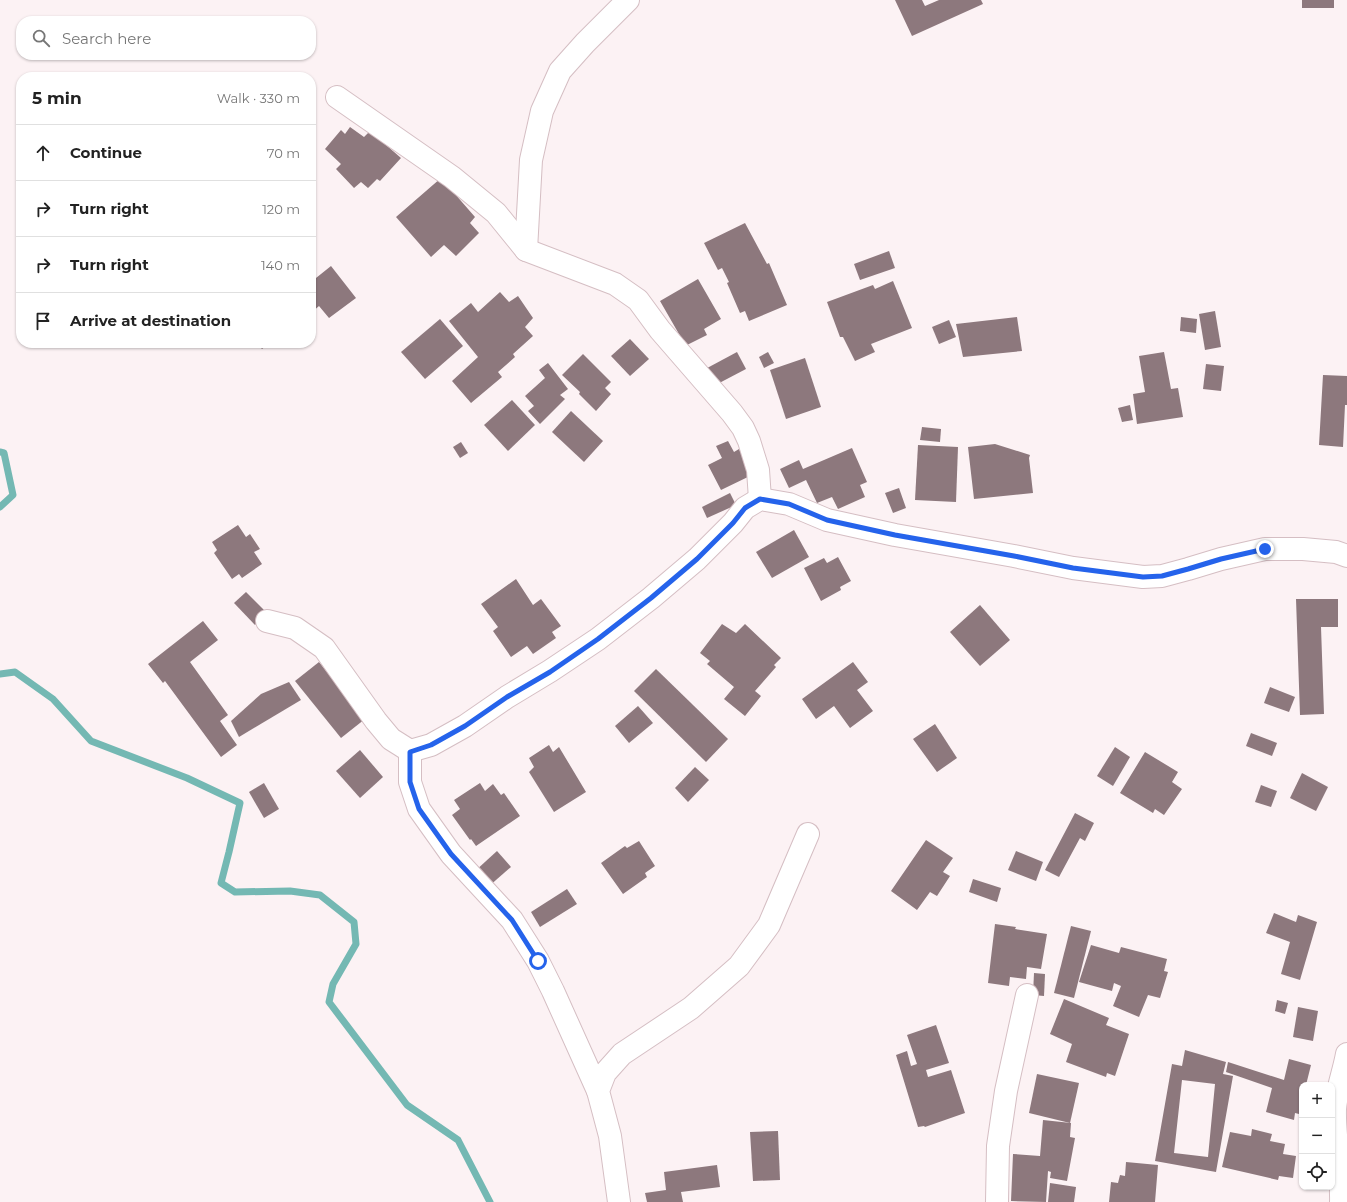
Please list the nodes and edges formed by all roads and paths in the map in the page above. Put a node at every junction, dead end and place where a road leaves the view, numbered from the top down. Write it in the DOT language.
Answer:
graph roads {
  1 [pos="628,0"];
  2 [pos="337,97"];
  3 [pos="526,250"];
  4 [pos="760,499"];
  5 [pos="1347,556"];
  6 [pos="267,621"];
  7 [pos="410,752"];
  8 [pos="808,834"];
  9 [pos="1027,995"];
  10 [pos="1347,1054"];
  11 [pos="598,1091"];
  12 [pos="619,1202"];
  13 [pos="997,1202"];
  14 [pos="1341,1202"];
  1 -- 3 [label="street"];
  2 -- 3 [label="street"];
  3 -- 4 [label="street"];
  4 -- 5 [label="street"];
  4 -- 7 [label="street"];
  6 -- 7 [label="street"];
  7 -- 11 [label="street"];
  8 -- 11 [label="street"];
  9 -- 13 [label="street"];
  10 -- 14 [label="street"];
  11 -- 12 [label="street"];
}
